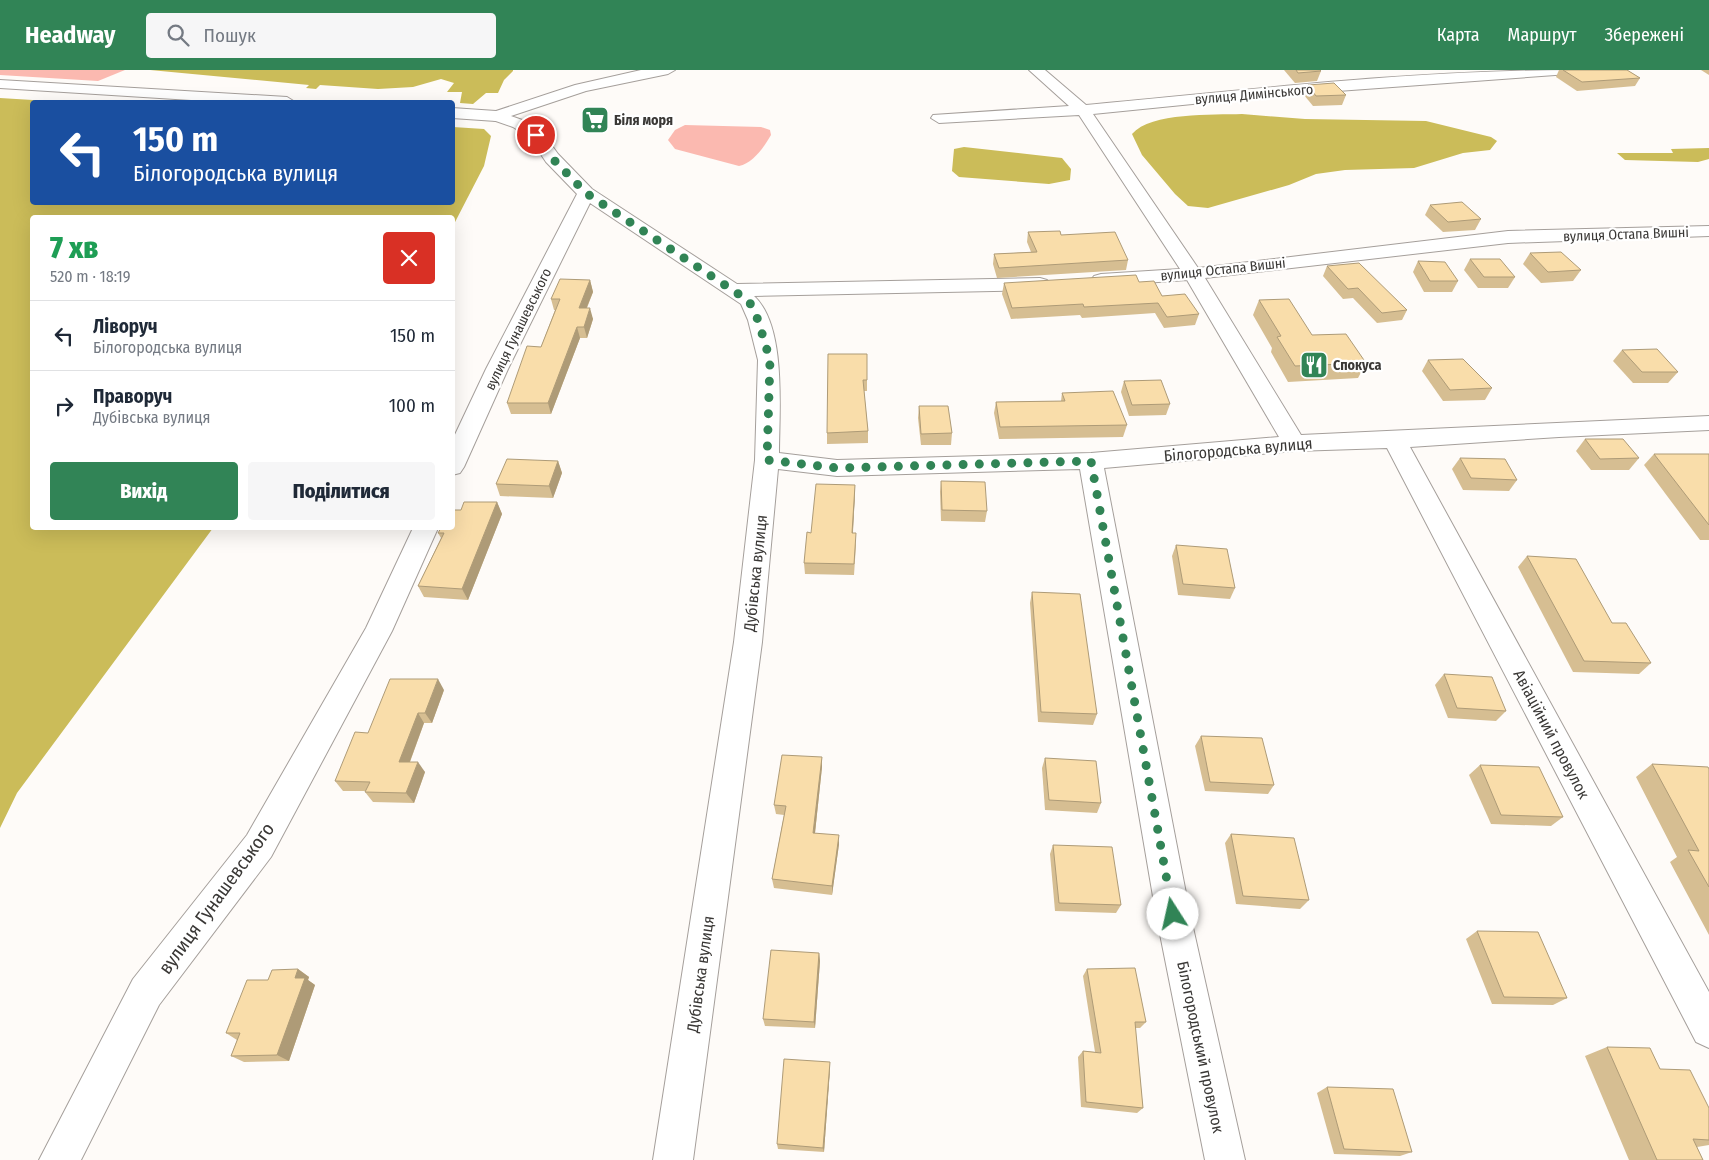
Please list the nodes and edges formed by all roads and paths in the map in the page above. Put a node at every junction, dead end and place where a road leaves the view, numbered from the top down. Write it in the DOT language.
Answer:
graph roads {
  1 [pos="668,70"];
  2 [pos="1036,70"];
  3 [pos="1569,70"];
  4 [pos="0,84"];
  5 [pos="255,100"];
  6 [pos="1083,110"];
  7 [pos="455,113"];
  8 [pos="496,116"];
  9 [pos="939,118"];
  10 [pos="586,193"];
  11 [pos="1709,231"];
  12 [pos="1193,274"];
  13 [pos="1084,281"];
  14 [pos="1056,283"];
  15 [pos="736,290"];
  16 [pos="1707,425"];
  17 [pos="1395,440"];
  18 [pos="1294,443"];
  19 [pos="455,460"];
  20 [pos="767,460"];
  21 [pos="1091,461"];
  22 [pos="424,530"];
  23 [pos="1709,1029"];
  24 [pos="59,1160"];
  25 [pos="672,1160"];
  26 [pos="1226,1160"];
  1 -- 8 [label="street"];
  2 -- 6 [label="street"];
  3 -- 6 [label="street, вулиця Димінського"];
  4 -- 5 [label="street"];
  6 -- 9 [label="street, вулиця Димінського"];
  6 -- 12 [label="street"];
  7 -- 8 [label="street"];
  8 -- 10 [label="street, Дубівська вулиця"];
  10 -- 15 [label="street, Дубівська вулиця"];
  10 -- 19 [label="street, вулиця Гунашевського"];
  11 -- 12 [label="street, вулиця Остапа Вишні"];
  12 -- 13 [label="street, вулиця Остапа Вишні"];
  12 -- 18 [label="street"];
  14 -- 15 [label="street"];
  15 -- 20 [label="street, Дубівська вулиця"];
  16 -- 17 [label="street, Білогородська вулиця"];
  17 -- 18 [label="street, Білогородська вулиця"];
  17 -- 23 [label="street, Авіаційний провулок"];
  18 -- 21 [label="street, Білогородська вулиця"];
  20 -- 21 [label="street, Білогородська вулиця"];
  20 -- 25 [label="street, Дубівська вулиця"];
  21 -- 26 [label="street, Білогородський провулок"];
  22 -- 24 [label="street, вулиця Гунашевського"];
}
